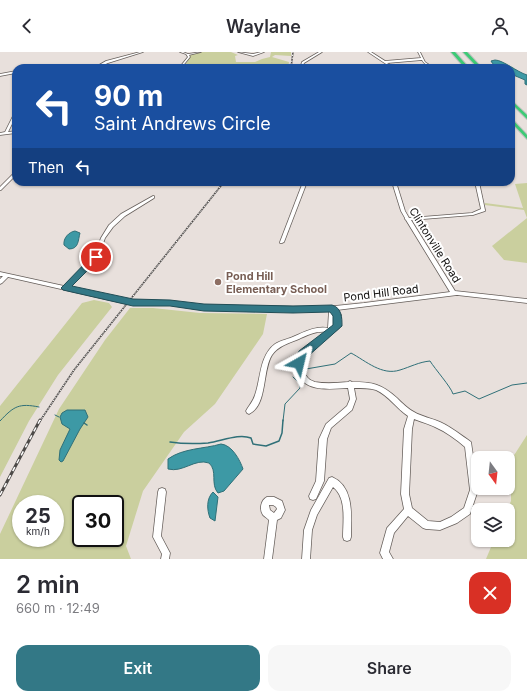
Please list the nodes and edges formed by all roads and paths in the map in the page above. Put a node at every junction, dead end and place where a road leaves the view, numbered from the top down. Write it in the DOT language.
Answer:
graph roads {
  1 [pos="142,52"];
  2 [pos="181,52"];
  3 [pos="200,52"];
  4 [pos="239,52"];
  5 [pos="264,52"];
  6 [pos="321,52"];
  7 [pos="369,52"];
  8 [pos="419,52"];
  9 [pos="453,52"];
  10 [pos="465,52"];
  11 [pos="188,55"];
  12 [pos="422,59"];
  13 [pos="385,62"];
  14 [pos="103,64"];
  15 [pos="183,64"];
  16 [pos="303,64"];
  17 [pos="388,64"];
  18 [pos="427,64"];
  19 [pos="464,64"];
  20 [pos="476,64"];
  21 [pos="12,73"];
  22 [pos="0,75"];
  23 [pos="515,105"];
  24 [pos="527,118"];
  25 [pos="12,121"];
  26 [pos="515,124"];
  27 [pos="12,132"];
  28 [pos="6,133"];
  29 [pos="0,134"];
  30 [pos="527,138"];
  31 [pos="12,178"];
  32 [pos="303,186"];
  33 [pos="395,186"];
  34 [pos="478,186"];
  35 [pos="0,188"];
  36 [pos="153,196"];
  37 [pos="407,218"];
  38 [pos="282,242"];
  39 [pos="0,274"];
  40 [pos="7,275"];
  41 [pos="0,282"];
  42 [pos="66,288"];
  43 [pos="454,294"];
  44 [pos="527,301"];
  45 [pos="332,308"];
  46 [pos="331,331"];
  47 [pos="350,384"];
  48 [pos="250,411"];
  49 [pos="412,415"];
  50 [pos="162,492"];
  51 [pos="313,496"];
  52 [pos="408,510"];
  53 [pos="273,518"];
  54 [pos="348,537"];
  55 [pos="385,557"];
  56 [pos="165,559"];
  57 [pos="268,559"];
  58 [pos="306,559"];
  1 -- 14 [label="street"];
  2 -- 11 [label="street"];
  3 -- 11 [label="street"];
  4 -- 5 [label="street"];
  6 -- 16 [label="street"];
  7 -- 13 [label="street"];
  8 -- 12 [label="street"];
  9 -- 19 [label="highway"];
  10 -- 20 [label="highway"];
  11 -- 15 [label="street"];
  12 -- 13 [label="street"];
  12 -- 18 [label="street"];
  13 -- 17 [label="street"];
  21 -- 22 [label="street"];
  23 -- 24 [label="highway"];
  25 -- 28 [label="street"];
  26 -- 30 [label="highway"];
  27 -- 28 [label="street"];
  28 -- 29 [label="street"];
  31 -- 35 [label="street"];
  32 -- 38 [label="street"];
  33 -- 37 [label="street, Clintonville Road"];
  34 -- 37 [label="street"];
  36 -- 42 [label="street"];
  37 -- 43 [label="street, Clintonville Road"];
  39 -- 40 [label="street, Pond Hill Road"];
  40 -- 41 [label="street"];
  40 -- 42 [label="street, Pond Hill Road"];
  42 -- 45 [label="street, Pond Hill Road"];
  43 -- 44 [label="street, Pond Hill Road"];
  43 -- 45 [label="street, Pond Hill Road"];
  45 -- 46 [label="street"];
  46 -- 47 [label="street"];
  46 -- 48 [label="street"];
  47 -- 49 [label="street"];
  47 -- 51 [label="street"];
  49 -- 52 [label="street"];
  49 -- 52 [label="street"];
  50 -- 56 [label="street"];
  52 -- 55 [label="street"];
  53 -- 57 [label="street"];
  54 -- 58 [label="street"];
}
